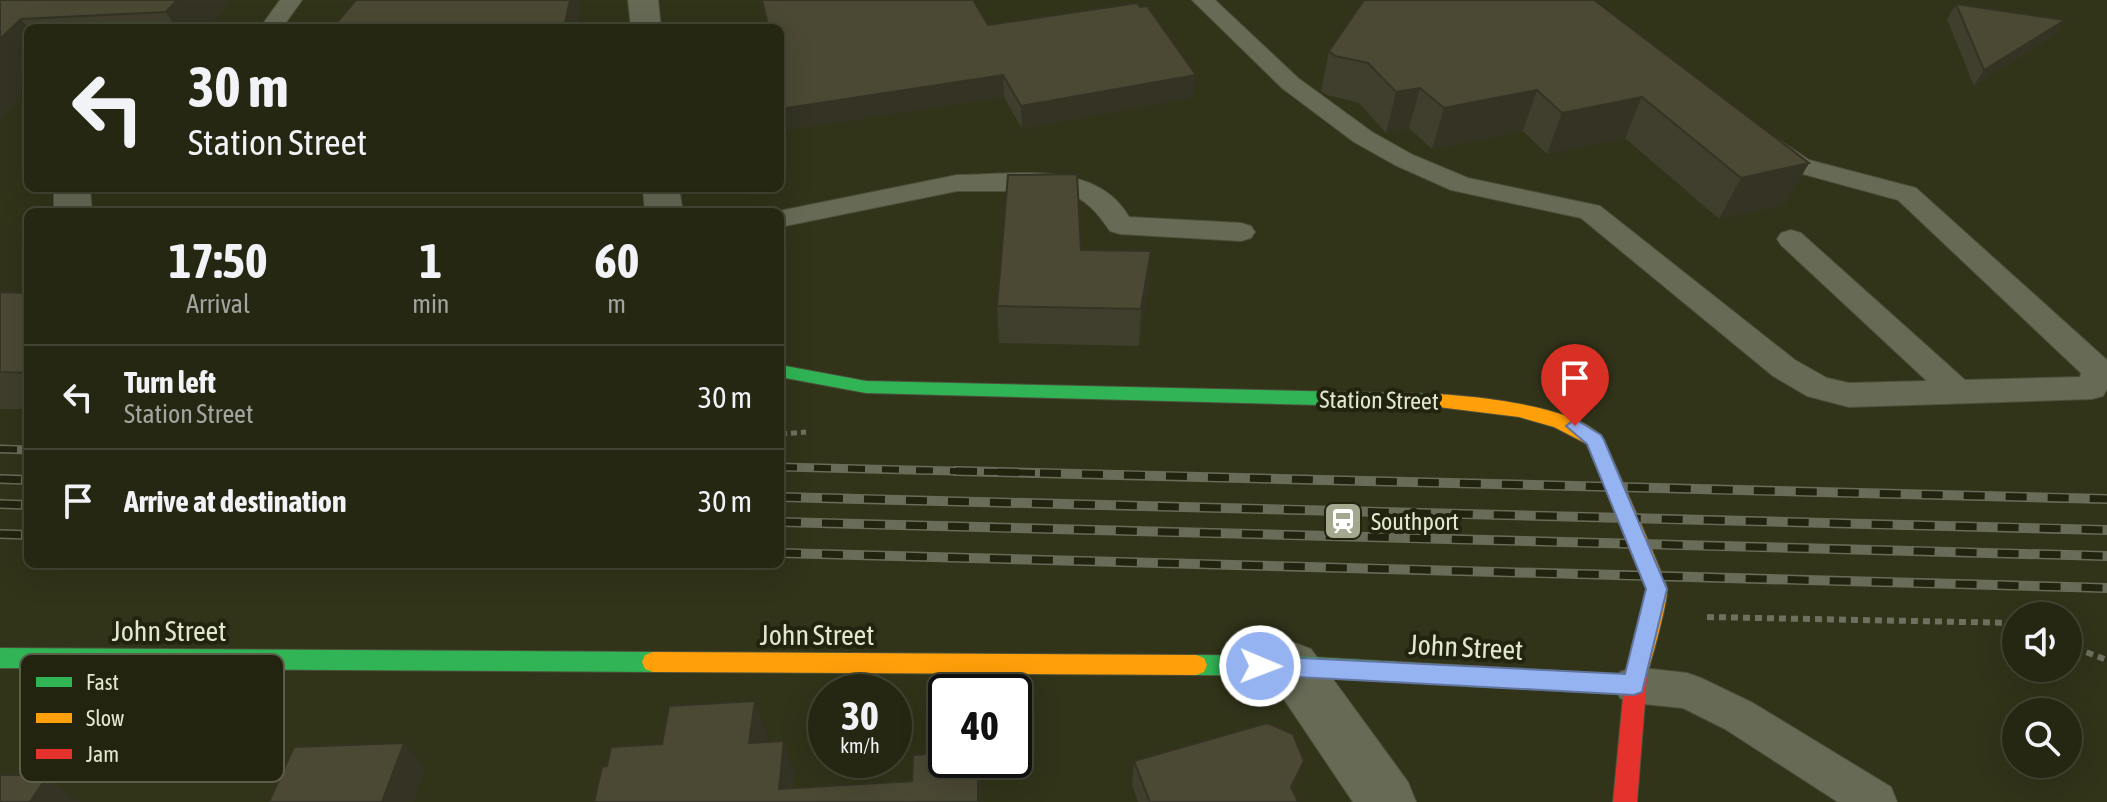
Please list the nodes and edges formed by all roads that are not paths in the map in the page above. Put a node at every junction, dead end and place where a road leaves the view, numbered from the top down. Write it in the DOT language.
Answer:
graph roads {
  1 [pos="291,0"];
  2 [pos="643,0"];
  3 [pos="1203,0"];
  4 [pos="274,24"];
  5 [pos="646,24"];
  6 [pos="1748,131"];
  7 [pos="784,218"];
  8 [pos="1241,232"];
  9 [pos="1791,239"];
  10 [pos="784,372"];
  11 [pos="1958,392"];
  12 [pos="0,658"];
  13 [pos="20,658"];
  14 [pos="284,660"];
  15 [pos="1292,666"];
  16 [pos="1634,685"];
  17 [pos="1387,802"];
  18 [pos="1625,802"];
  19 [pos="1876,802"];
  1 -- 4 [label="lane"];
  2 -- 5 [label="street"];
  3 -- 11 [label="lane"];
  6 -- 11 [label="lane"];
  7 -- 8 [label="lane"];
  9 -- 11 [label="lane"];
  10 -- 16 [label="street, Station Street"];
  12 -- 13 [label="street, John Street"];
  14 -- 15 [label="street, John Street"];
  15 -- 16 [label="street, John Street"];
  15 -- 17 [label="street"];
  16 -- 18 [label="street, Station Street"];
  16 -- 19 [label="lane"];
}
